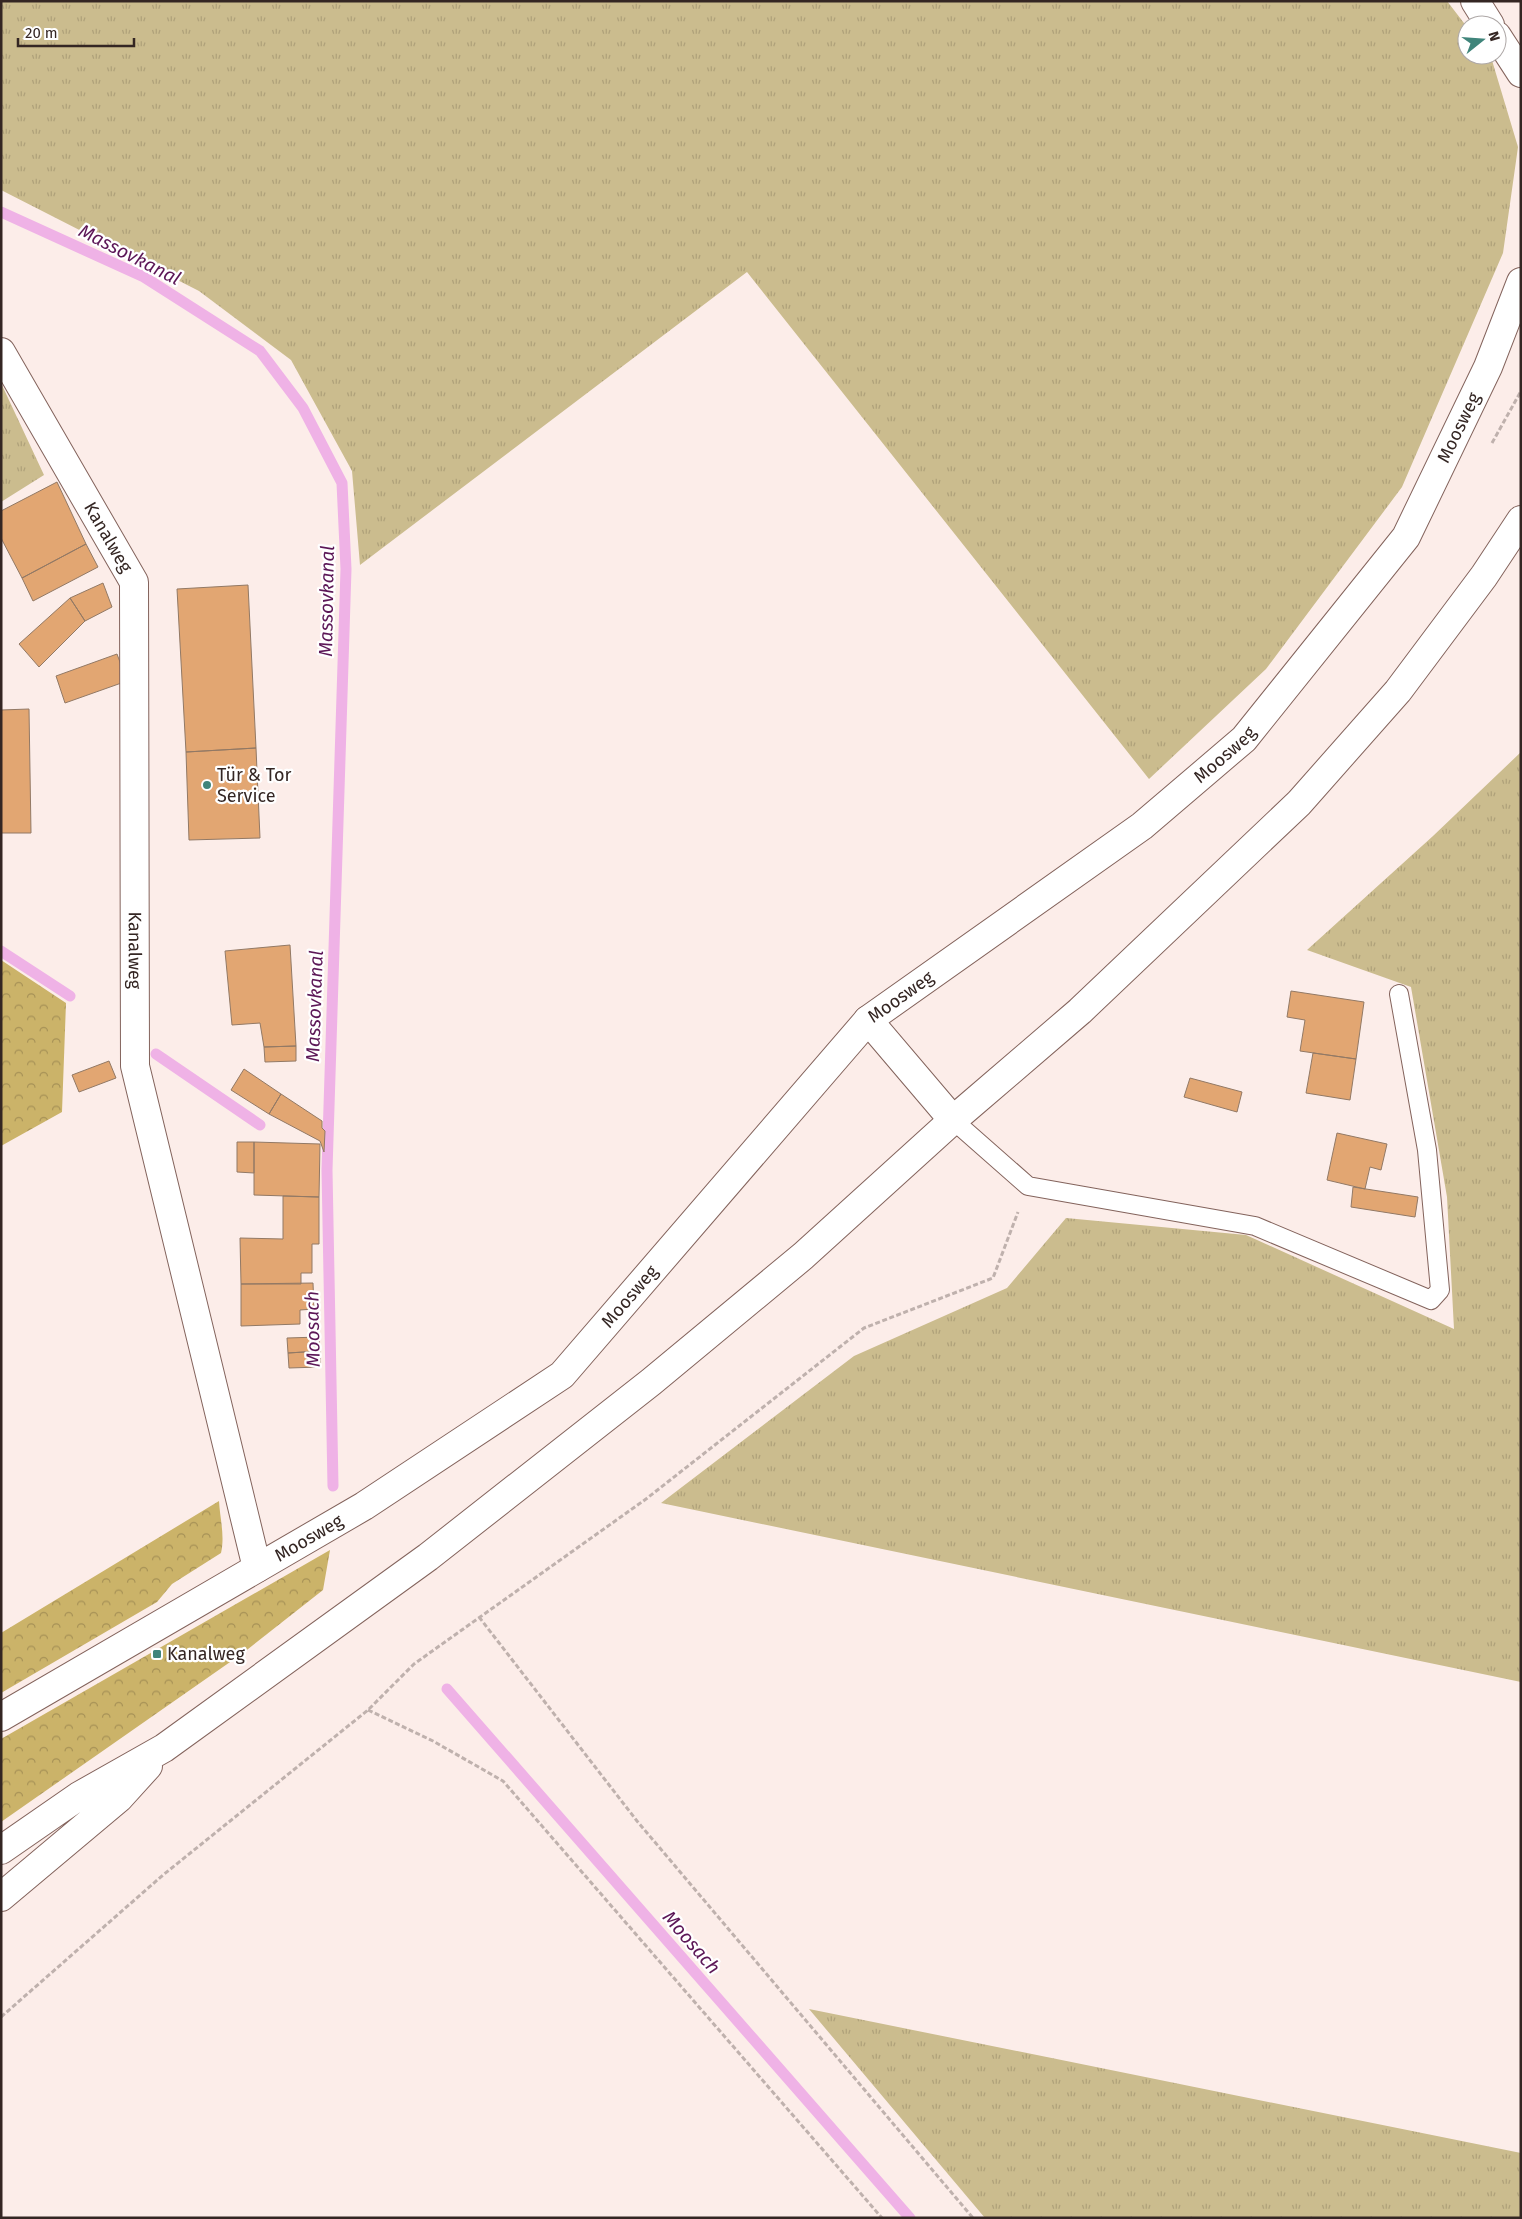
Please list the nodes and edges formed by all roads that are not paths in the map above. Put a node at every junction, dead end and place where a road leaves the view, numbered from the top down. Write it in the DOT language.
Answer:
graph roads {
  1 [pos="1474,1"];
  2 [pos="1483,15"];
  3 [pos="1507,51"];
  4 [pos="1521,73"];
  5 [pos="1521,282"];
  6 [pos="1,352"];
  7 [pos="1521,520"];
  8 [pos="1399,994"];
  9 [pos="868,1020"];
  10 [pos="953,1120"];
  11 [pos="257,1568"];
  12 [pos="1,1717"];
  13 [pos="164,1748"];
  14 [pos="1,1850"];
  15 [pos="1,1897"];
  1 -- 2 [label="street"];
  3 -- 4 [label="street"];
  5 -- 9 [label="street, Moosweg"];
  6 -- 11 [label="street, Kanalweg"];
  7 -- 10 [label="street"];
  8 -- 10 [label="lane"];
  9 -- 10 [label="street"];
  9 -- 11 [label="street, Moosweg"];
  10 -- 13 [label="street"];
  11 -- 12 [label="street, Moosweg"];
  13 -- 14 [label="street"];
  13 -- 15 [label="street"];
}
